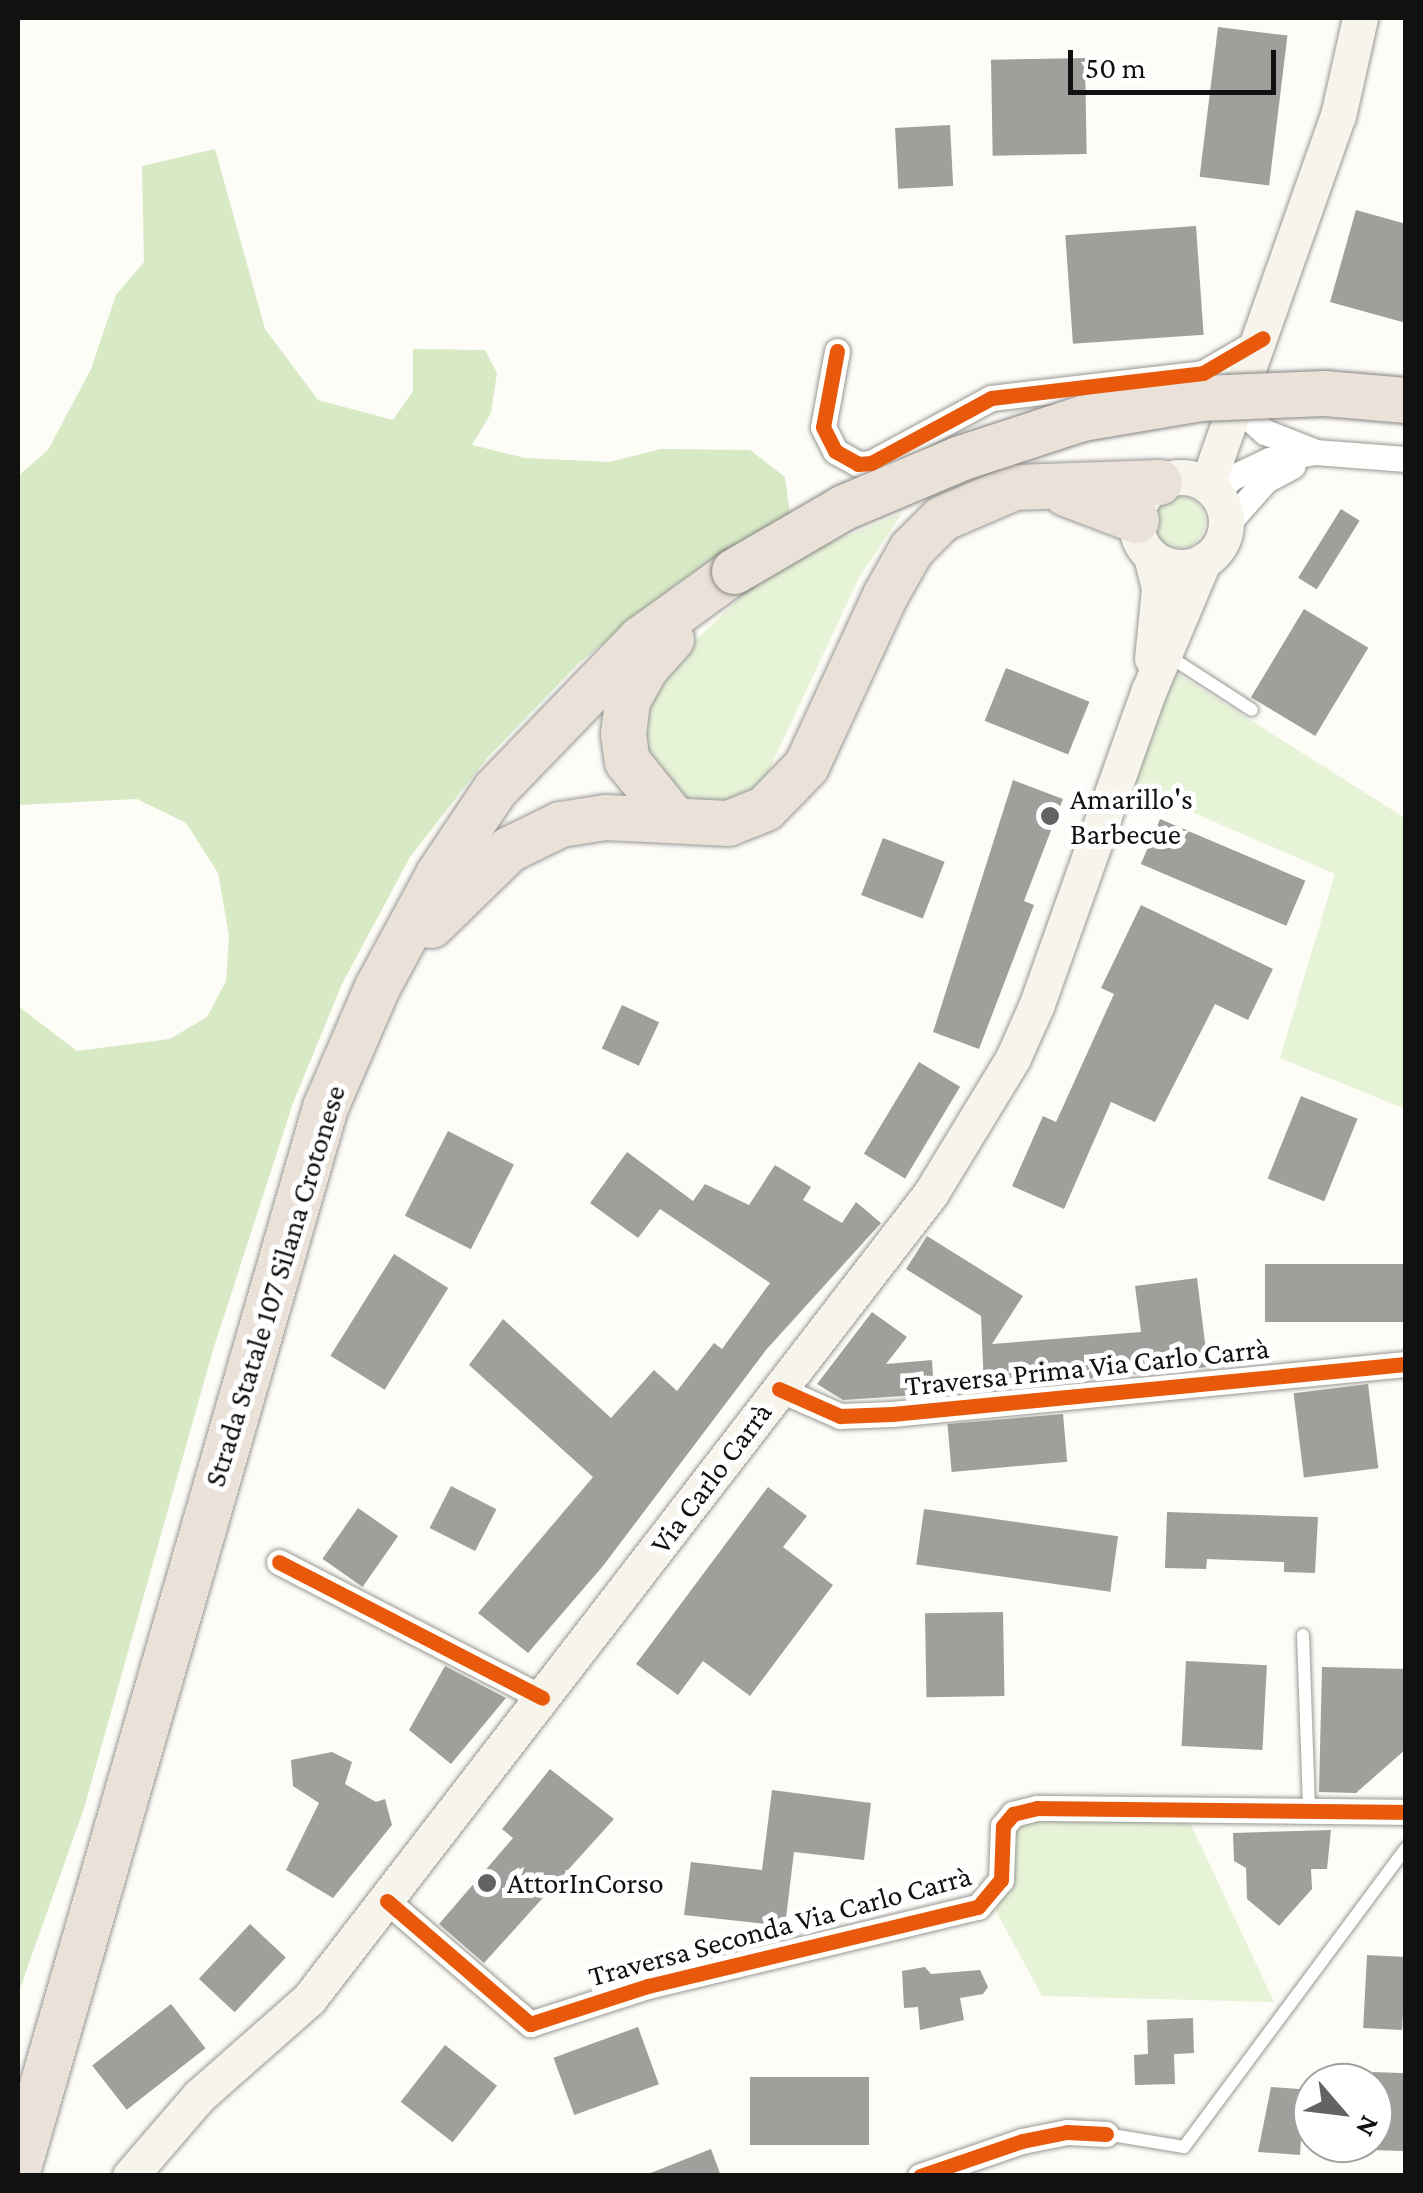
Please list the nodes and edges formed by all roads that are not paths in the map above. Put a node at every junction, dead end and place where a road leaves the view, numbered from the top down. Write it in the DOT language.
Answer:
graph roads {
  1 [pos="1360,18"];
  2 [pos="837,351"];
  3 [pos="1258,352"];
  4 [pos="1406,400"];
  5 [pos="1238,408"];
  6 [pos="1316,452"];
  7 [pos="1406,459"];
  8 [pos="1165,480"];
  9 [pos="1045,484"];
  10 [pos="1216,501"];
  11 [pos="1143,538"];
  12 [pos="1204,560"];
  13 [pos="734,571"];
  14 [pos="1165,653"];
  15 [pos="1149,690"];
  16 [pos="1252,710"];
  17 [pos="674,819"];
  18 [pos="378,987"];
  19 [pos="1406,1364"];
  20 [pos="779,1389"];
  21 [pos="279,1562"];
  22 [pos="1303,1635"];
  23 [pos="542,1698"];
  24 [pos="1309,1812"];
  25 [pos="1406,1812"];
  26 [pos="1406,1848"];
  27 [pos="102,1860"];
  28 [pos="388,1901"];
  29 [pos="18,2082"];
  30 [pos="1106,2134"];
  31 [pos="18,2168"];
  32 [pos="130,2176"];
  33 [pos="920,2176"];
  1 -- 3 [label="main road"];
  2 -- 3 [label="street"];
  3 -- 5 [label="main road"];
  3 -- 8 [label="main road"];
  4 -- 13 [label="highway, Strada Statale 107 Silana Crotonese, bridge"];
  5 -- 6 [label="street"];
  5 -- 10 [label="main road"];
  6 -- 7 [label="street"];
  6 -- 10 [label="street"];
  8 -- 9 [label="highway"];
  8 -- 10 [label="main road"];
  8 -- 11 [label="main road"];
  9 -- 11 [label="highway"];
  9 -- 17 [label="highway"];
  10 -- 12 [label="main road"];
  11 -- 12 [label="main road"];
  11 -- 15 [label="main road, Via Carlo Carrà"];
  12 -- 14 [label="main road, Via Carlo Carrà"];
  13 -- 17 [label="highway"];
  13 -- 18 [label="highway, Strada Statale 107 Silana Crotonese"];
  14 -- 15 [label="main road, Via Carlo Carrà"];
  14 -- 16 [label="lane"];
  15 -- 20 [label="main road, Via Carlo Carrà"];
  17 -- 18 [label="highway"];
  18 -- 27 [label="highway, Strada Statale 107 Silana Crotonese"];
  19 -- 20 [label="street, Traversa Prima Via Carlo Carrà"];
  20 -- 23 [label="main road, Via Carlo Carrà"];
  21 -- 23 [label="street"];
  22 -- 24 [label="lane"];
  23 -- 28 [label="main road, Via Carlo Carrà"];
  24 -- 25 [label="street, Traversa Seconda Via Carlo Carrà"];
  24 -- 28 [label="street, Traversa Seconda Via Carlo Carrà"];
  26 -- 30 [label="lane"];
  27 -- 29 [label="highway"];
  27 -- 31 [label="highway, Strada Statale 107 Silana Crotonese"];
  28 -- 32 [label="main road, Via Carlo Carrà"];
  30 -- 33 [label="street"];
}
